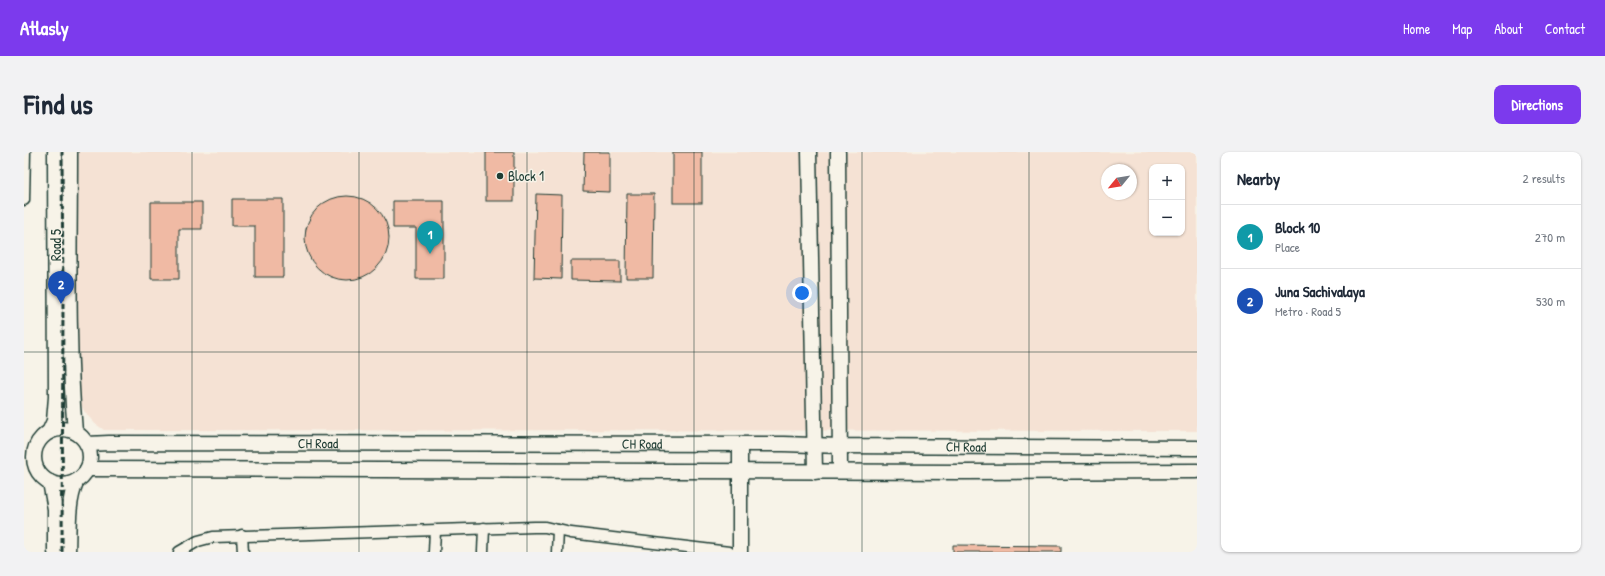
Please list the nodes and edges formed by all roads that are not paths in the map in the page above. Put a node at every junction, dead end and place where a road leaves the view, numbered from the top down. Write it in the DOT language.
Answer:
graph roads {
  1 [pos="25,152"];
  2 [pos="55,152"];
  3 [pos="70,152"];
  4 [pos="809,152"];
  5 [pos="838,152"];
  6 [pos="24,157"];
  7 [pos="24,200"];
  8 [pos="75,432"];
  9 [pos="46,435"];
  10 [pos="24,443"];
  11 [pos="87,444"];
  12 [pos="740,444"];
  13 [pos="814,444"];
  14 [pos="840,446"];
  15 [pos="1197,448"];
  16 [pos="87,469"];
  17 [pos="31,470"];
  18 [pos="740,471"];
  19 [pos="840,471"];
  20 [pos="1197,471"];
  21 [pos="815,472"];
  22 [pos="50,482"];
  23 [pos="76,482"];
  24 [pos="484,528"];
  25 [pos="558,530"];
  26 [pos="436,531"];
  27 [pos="242,535"];
  28 [pos="55,552"];
  29 [pos="68,552"];
  30 [pos="179,552"];
  31 [pos="243,552"];
  32 [pos="434,552"];
  33 [pos="483,552"];
  34 [pos="557,552"];
  35 [pos="729,552"];
  36 [pos="740,552"];
  1 -- 6 [label="street"];
  2 -- 9 [label="street, Road 5"];
  3 -- 8 [label="street, Road 5"];
  4 -- 13 [label="street"];
  5 -- 14 [label="street"];
  6 -- 7 [label="street"];
  8 -- 9 [label="street"];
  8 -- 11 [label="street"];
  9 -- 10 [label="street"];
  9 -- 17 [label="street"];
  11 -- 12 [label="street, CH Road"];
  11 -- 16 [label="street"];
  12 -- 13 [label="street, CH Road"];
  12 -- 18 [label="street"];
  13 -- 14 [label="street, CH Road"];
  13 -- 21 [label="street"];
  14 -- 15 [label="street, CH Road"];
  14 -- 19 [label="street"];
  16 -- 18 [label="street, CH Road"];
  16 -- 23 [label="street"];
  17 -- 22 [label="street"];
  18 -- 21 [label="street, CH Road"];
  18 -- 36 [label="street"];
  19 -- 20 [label="street, CH Road"];
  19 -- 21 [label="street, CH Road"];
  22 -- 23 [label="street"];
  22 -- 28 [label="street"];
  23 -- 29 [label="street"];
  24 -- 25 [label="street"];
  24 -- 26 [label="street"];
  24 -- 33 [label="street"];
  25 -- 34 [label="street"];
  25 -- 35 [label="street"];
  26 -- 27 [label="street"];
  26 -- 32 [label="street"];
  27 -- 30 [label="street"];
  27 -- 31 [label="street"];
}
